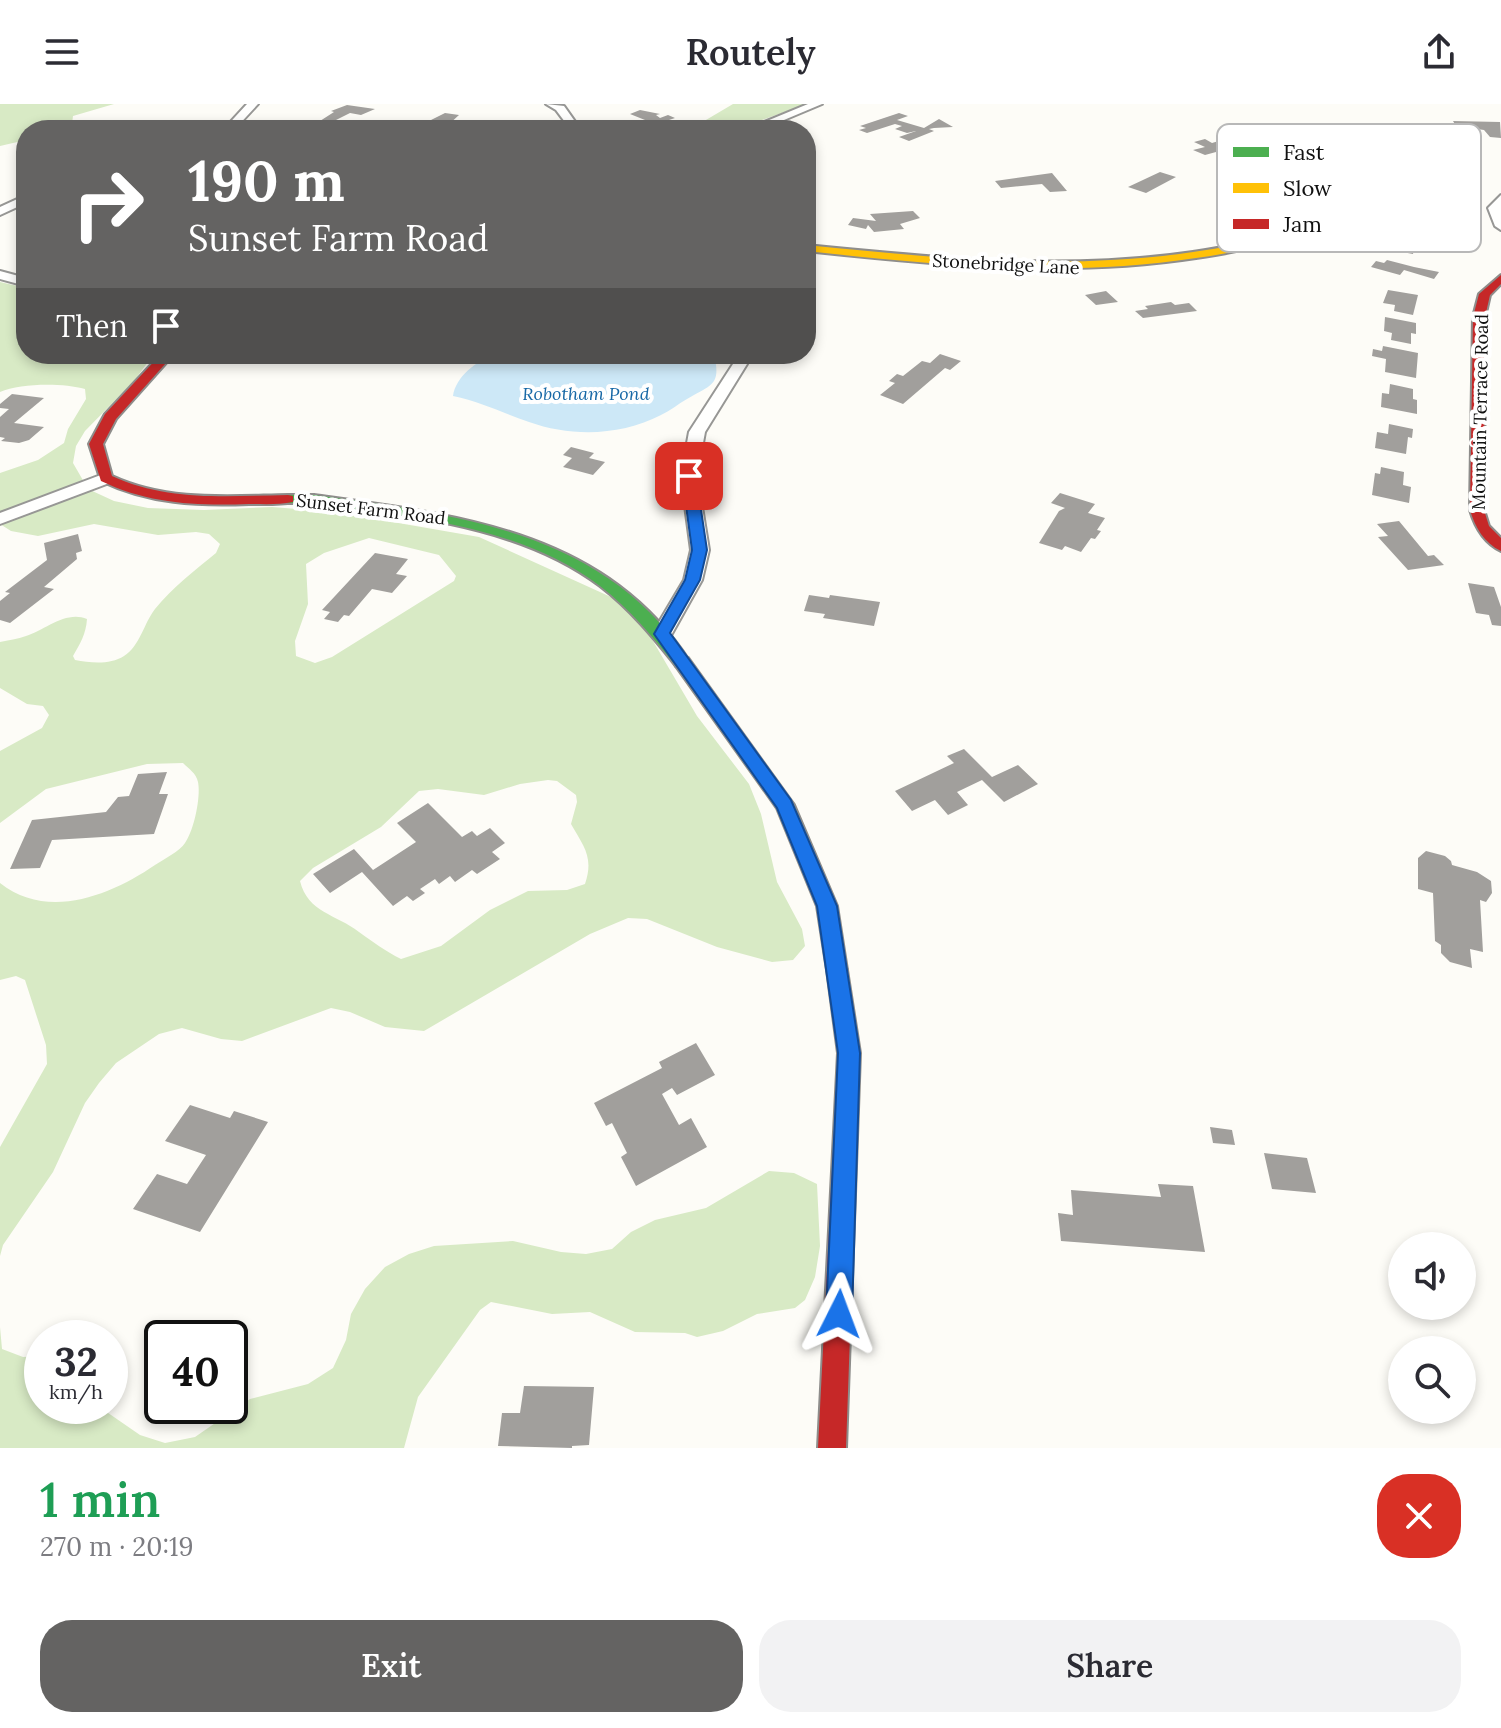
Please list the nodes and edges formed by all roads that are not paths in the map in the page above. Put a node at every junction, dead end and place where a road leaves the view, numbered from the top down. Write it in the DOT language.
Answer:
graph roads {
  1 [pos="253,104"];
  2 [pos="551,104"];
  3 [pos="817,104"];
  4 [pos="238,120"];
  5 [pos="569,120"];
  6 [pos="776,120"];
  7 [pos="1501,199"];
  8 [pos="1501,226"];
  9 [pos="816,249"];
  10 [pos="1218,252"];
  11 [pos="1501,278"];
  12 [pos="159,364"];
  13 [pos="740,364"];
  14 [pos="106,478"];
  15 [pos="0,519"];
  16 [pos="1501,546"];
  17 [pos="662,634"];
  18 [pos="832,1448"];
  1 -- 4 [label="street"];
  2 -- 5 [label="street"];
  3 -- 6 [label="street"];
  7 -- 8 [label="street"];
  9 -- 10 [label="street, Stonebridge Lane"];
  11 -- 16 [label="street, Mountain Terrace Road"];
  12 -- 14 [label="street"];
  13 -- 17 [label="street"];
  14 -- 15 [label="street"];
  14 -- 17 [label="street, Sunset Farm Road"];
  17 -- 18 [label="street, Sunset Farm Road"];
}
